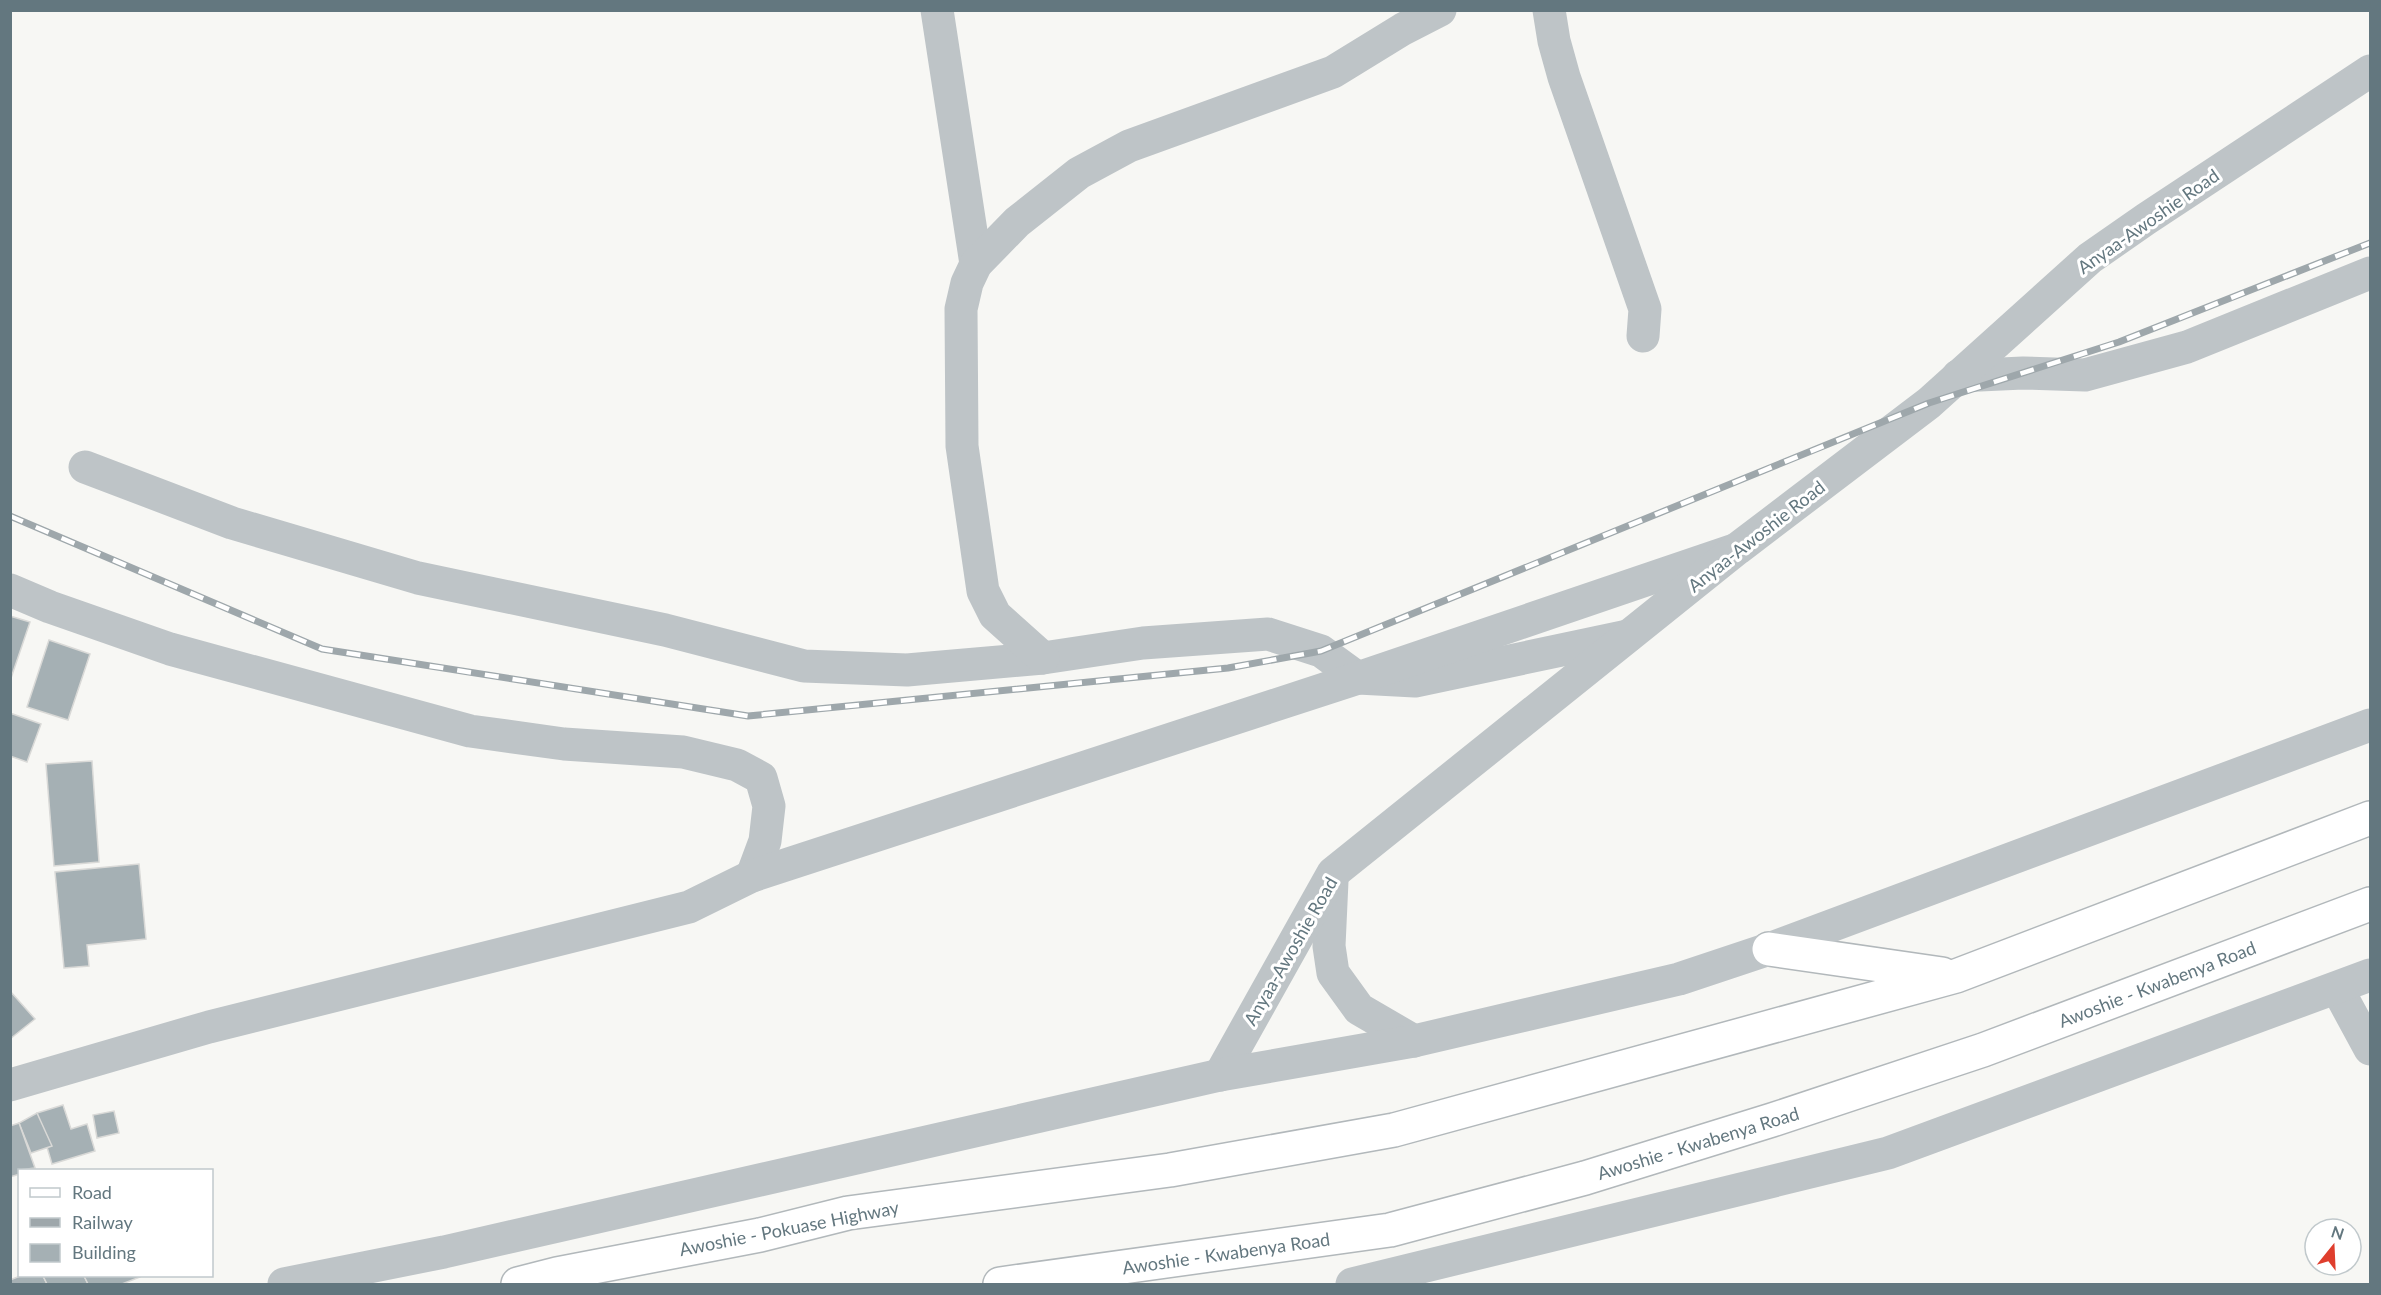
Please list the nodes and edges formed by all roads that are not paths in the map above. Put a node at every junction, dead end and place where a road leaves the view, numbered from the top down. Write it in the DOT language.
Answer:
graph roads {
  1 [pos="937,10"];
  2 [pos="1440,10"];
  3 [pos="1549,10"];
  4 [pos="2370,71"];
  5 [pos="976,264"];
  6 [pos="2370,273"];
  7 [pos="1643,336"];
  8 [pos="1958,376"];
  9 [pos="85,467"];
  10 [pos="1737,549"];
  11 [pos="10,590"];
  12 [pos="1628,636"];
  13 [pos="1043,658"];
  14 [pos="1358,678"];
  15 [pos="2370,725"];
  16 [pos="2370,818"];
  17 [pos="1333,873"];
  18 [pos="752,876"];
  19 [pos="2370,904"];
  20 [pos="1769,949"];
  21 [pos="2370,975"];
  22 [pos="1956,976"];
  23 [pos="2337,988"];
  24 [pos="1414,1041"];
  25 [pos="2370,1049"];
  26 [pos="1220,1075"];
  27 [pos="10,1085"];
  28 [pos="284,1284"];
  29 [pos="518,1284"];
  30 [pos="1000,1284"];
  31 [pos="1352,1284"];
  1 -- 5 [label="street"];
  2 -- 5 [label="street"];
  3 -- 7 [label="street"];
  4 -- 8 [label="street, Anyaa-Awoshie Road"];
  5 -- 13 [label="street"];
  6 -- 8 [label="street"];
  8 -- 10 [label="street, Anyaa-Awoshie Road"];
  9 -- 13 [label="street"];
  10 -- 12 [label="street, Anyaa-Awoshie Road"];
  10 -- 14 [label="street"];
  11 -- 18 [label="street"];
  12 -- 14 [label="street"];
  12 -- 17 [label="street, Anyaa-Awoshie Road"];
  13 -- 14 [label="street"];
  14 -- 18 [label="street"];
  15 -- 20 [label="street"];
  16 -- 22 [label="main road"];
  17 -- 24 [label="street"];
  17 -- 26 [label="street, Anyaa-Awoshie Road"];
  18 -- 27 [label="street"];
  19 -- 30 [label="main road, Awoshie - Kwabenya Road"];
  20 -- 22 [label="main road"];
  20 -- 24 [label="street"];
  21 -- 23 [label="street"];
  22 -- 29 [label="main road, Awoshie - Pokuase Highway"];
  23 -- 25 [label="street"];
  23 -- 31 [label="street"];
  24 -- 26 [label="street"];
  26 -- 28 [label="street"];
}
